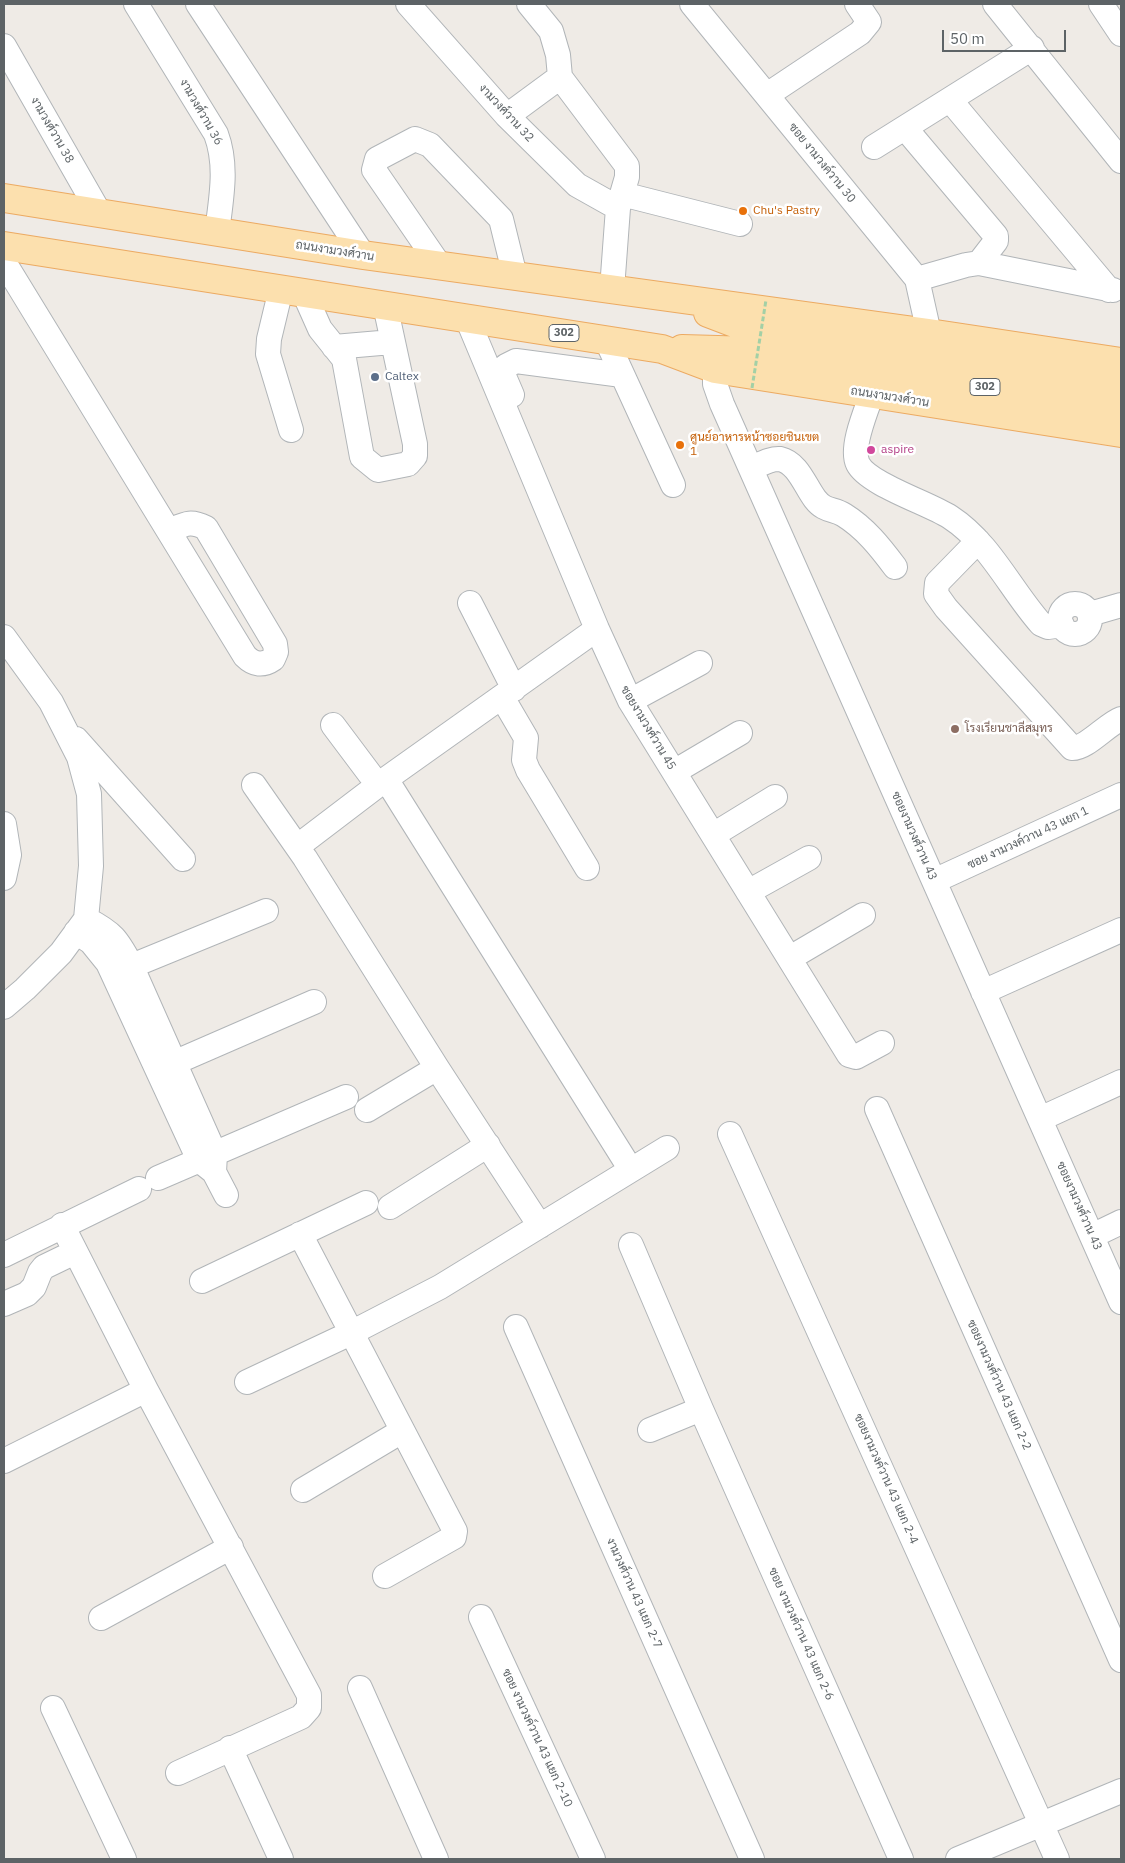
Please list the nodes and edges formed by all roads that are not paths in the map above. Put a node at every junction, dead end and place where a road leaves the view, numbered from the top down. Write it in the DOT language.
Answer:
graph roads {
  1 [pos="136,4"];
  2 [pos="198,4"];
  3 [pos="408,4"];
  4 [pos="529,4"];
  5 [pos="692,4"];
  6 [pos="858,4"];
  7 [pos="995,4"];
  8 [pos="1101,4"];
  9 [pos="1121,34"];
  10 [pos="4,46"];
  11 [pos="1032,48"];
  12 [pos="560,77"];
  13 [pos="767,95"];
  14 [pos="950,100"];
  15 [pos="507,116"];
  16 [pos="906,128"];
  17 [pos="874,147"];
  18 [pos="1121,161"];
  19 [pos="4,198"];
  20 [pos="620,201"];
  21 [pos="100,214"];
  22 [pos="740,224"];
  23 [pos="217,232"];
  24 [pos="4,246"];
  25 [pos="363,255"];
  26 [pos="4,262"];
  27 [pos="979,263"];
  28 [pos="440,266"];
  29 [pos="515,276"];
  30 [pos="917,279"];
  31 [pos="612,289"];
  32 [pos="1115,290"];
  33 [pos="293,291"];
  34 [pos="667,297"];
  35 [pos="385,305"];
  36 [pos="467,318"];
  37 [pos="929,333"];
  38 [pos="606,339"];
  39 [pos="392,342"];
  40 [pos="334,347"];
  41 [pos="662,348"];
  42 [pos="852,356"];
  43 [pos="1121,362"];
  44 [pos="715,369"];
  45 [pos="622,375"];
  46 [pos="1121,388"];
  47 [pos="872,394"];
  48 [pos="1121,409"];
  49 [pos="291,430"];
  50 [pos="1121,433"];
  51 [pos="751,468"];
  52 [pos="673,486"];
  53 [pos="557,500"];
  54 [pos="169,532"];
  55 [pos="978,542"];
  56 [pos="895,567"];
  57 [pos="470,603"];
  58 [pos="1121,605"];
  59 [pos="597,630"];
  60 [pos="4,637"];
  61 [pos="700,663"];
  62 [pos="508,693"];
  63 [pos="630,701"];
  64 [pos="1121,719"];
  65 [pos="333,725"];
  66 [pos="65,727"];
  67 [pos="740,733"];
  68 [pos="674,772"];
  69 [pos="382,782"];
  70 [pos="254,785"];
  71 [pos="1121,795"];
  72 [pos="774,797"];
  73 [pos="4,824"];
  74 [pos="713,835"];
  75 [pos="298,846"];
  76 [pos="809,858"];
  77 [pos="184,859"];
  78 [pos="587,868"];
  79 [pos="4,878"];
  80 [pos="934,881"];
  81 [pos="748,892"];
  82 [pos="266,911"];
  83 [pos="862,915"];
  84 [pos="81,926"];
  85 [pos="1121,930"];
  86 [pos="790,958"];
  87 [pos="122,970"];
  88 [pos="983,992"];
  89 [pos="314,1002"];
  90 [pos="4,1007"];
  91 [pos="882,1043"];
  92 [pos="166,1066"];
  93 [pos="437,1068"];
  94 [pos="1121,1082"];
  95 [pos="346,1098"];
  96 [pos="877,1109"];
  97 [pos="367,1110"];
  98 [pos="1040,1119"];
  99 [pos="730,1134"];
  100 [pos="488,1146"];
  101 [pos="667,1148"];
  102 [pos="210,1162"];
  103 [pos="631,1170"];
  104 [pos="226,1195"];
  105 [pos="366,1204"];
  106 [pos="390,1207"];
  107 [pos="1121,1222"];
  108 [pos="62,1225"];
  109 [pos="540,1226"];
  110 [pos="300,1234"];
  111 [pos="1092,1236"];
  112 [pos="631,1245"];
  113 [pos="75,1252"];
  114 [pos="4,1255"];
  115 [pos="202,1281"];
  116 [pos="1121,1302"];
  117 [pos="4,1304"];
  118 [pos="516,1327"];
  119 [pos="351,1333"];
  120 [pos="247,1382"];
  121 [pos="146,1390"];
  122 [pos="701,1409"];
  123 [pos="650,1430"];
  124 [pos="402,1431"];
  125 [pos="4,1461"];
  126 [pos="303,1490"];
  127 [pos="231,1547"];
  128 [pos="385,1576"];
  129 [pos="481,1617"];
  130 [pos="101,1618"];
  131 [pos="1121,1660"];
  132 [pos="360,1688"];
  133 [pos="54,1708"];
  134 [pos="230,1748"];
  135 [pos="178,1773"];
  136 [pos="1121,1791"];
  137 [pos="1042,1824"];
  138 [pos="124,1859"];
  139 [pos="281,1859"];
  140 [pos="436,1859"];
  141 [pos="594,1859"];
  142 [pos="752,1859"];
  143 [pos="901,1859"];
  144 [pos="958,1859"];
  145 [pos="1057,1859"];
  1 -- 23 [label="street, งามวงศ์วาน 36"];
  2 -- 25 [label="street"];
  3 -- 15 [label="street, งามวงศ์วาน 32"];
  4 -- 12 [label="street"];
  5 -- 13 [label="street, ซอย งามวงค์วาน 30"];
  6 -- 13 [label="street"];
  7 -- 11 [label="street"];
  8 -- 9 [label="street"];
  10 -- 21 [label="street, งามวงศ์วาน 38"];
  11 -- 14 [label="street"];
  11 -- 18 [label="street"];
  12 -- 15 [label="street"];
  12 -- 20 [label="street"];
  13 -- 30 [label="street, ซอย งามวงค์วาน 30"];
  14 -- 16 [label="street"];
  14 -- 32 [label="street"];
  15 -- 20 [label="street, งามวงศ์วาน 32"];
  16 -- 17 [label="street"];
  16 -- 27 [label="street"];
  19 -- 21 [label="main road, ถนนงามวงศ์วาน / 302"];
  20 -- 22 [label="street, งามวงศ์วาน 32"];
  20 -- 31 [label="street"];
  21 -- 23 [label="main road, ถนนงามวงศ์วาน / 302"];
  23 -- 25 [label="main road, ถนนงามวงศ์วาน / 302"];
  24 -- 33 [label="main road, ถนนงามวงศ์วาน / 302"];
  25 -- 28 [label="main road, ถนนงามวงศ์วาน / 302"];
  26 -- 54 [label="street"];
  27 -- 30 [label="street"];
  27 -- 32 [label="street"];
  28 -- 29 [label="main road, ถนนงามวงศ์วาน / 302"];
  28 -- 29 [label="street"];
  29 -- 31 [label="main road, ถนนงามวงศ์วาน / 302"];
  30 -- 37 [label="street, ซอย งามวงค์วาน 30"];
  31 -- 34 [label="main road, ถนนงามวงศ์วาน / 302"];
  33 -- 35 [label="main road, ถนนงามวงศ์วาน / 302"];
  33 -- 40 [label="street"];
  33 -- 49 [label="street"];
  34 -- 37 [label="main road, ถนนงามวงศ์วาน / 302"];
  34 -- 42 [label="main road, ถนนงามวงศ์วาน / 302"];
  35 -- 36 [label="main road, ถนนงามวงศ์วาน / 302"];
  35 -- 39 [label="street"];
  36 -- 38 [label="main road, ถนนงามวงศ์วาน / 302"];
  36 -- 59 [label="street, ซอยงามวงศ์วาน 45"];
  37 -- 43 [label="main road, ถนนงามวงศ์วาน / 302"];
  38 -- 41 [label="main road, ถนนงามวงศ์วาน / 302"];
  38 -- 45 [label="street"];
  39 -- 40 [label="street"];
  39 -- 40 [label="street"];
  41 -- 42 [label="main road, ถนนงามวงศ์วาน / 302"];
  41 -- 44 [label="main road, ถนนงามวงศ์วาน / 302"];
  42 -- 46 [label="main road, ถนนงามวงศ์วาน / 302"];
  42 -- 48 [label="main road, ถนนงามวงศ์วาน / 302"];
  44 -- 47 [label="main road, ถนนงามวงศ์วาน / 302"];
  44 -- 51 [label="street, ซอยงามวงศ์วาน 43"];
  45 -- 52 [label="street"];
  45 -- 53 [label="street"];
  47 -- 50 [label="main road, ถนนงามวงศ์วาน / 302"];
  47 -- 55 [label="street"];
  51 -- 56 [label="street"];
  51 -- 80 [label="street, ซอยงามวงศ์วาน 43"];
  54 -- 54 [label="street"];
  55 -- 58 [label="street"];
  55 -- 64 [label="street"];
  57 -- 62 [label="street"];
  59 -- 62 [label="street"];
  59 -- 63 [label="street, ซอยงามวงศ์วาน 45"];
  60 -- 66 [label="street"];
  61 -- 63 [label="street"];
  62 -- 69 [label="street"];
  62 -- 78 [label="street"];
  63 -- 68 [label="street, ซอยงามวงศ์วาน 45"];
  65 -- 69 [label="street"];
  66 -- 77 [label="street"];
  66 -- 84 [label="street"];
  67 -- 68 [label="street"];
  68 -- 74 [label="street, ซอยงามวงศ์วาน 45"];
  69 -- 75 [label="street"];
  69 -- 103 [label="street"];
  70 -- 75 [label="street"];
  71 -- 80 [label="street, ซอย งามวงค์วาน 43 แยก 1"];
  72 -- 74 [label="street"];
  73 -- 79 [label="street"];
  74 -- 81 [label="street, ซอยงามวงศ์วาน 45"];
  75 -- 93 [label="street"];
  76 -- 81 [label="street"];
  80 -- 88 [label="street, ซอยงามวงศ์วาน 43"];
  81 -- 86 [label="street, ซอยงามวงศ์วาน 45"];
  82 -- 87 [label="street"];
  83 -- 86 [label="street"];
  84 -- 87 [label="street"];
  84 -- 90 [label="street"];
  85 -- 88 [label="street"];
  86 -- 91 [label="street, ซอยงามวงศ์วาน 45"];
  87 -- 92 [label="street"];
  88 -- 98 [label="street, ซอยงามวงศ์วาน 43"];
  89 -- 92 [label="street"];
  92 -- 102 [label="street"];
  93 -- 97 [label="street"];
  93 -- 100 [label="street"];
  94 -- 98 [label="street"];
  95 -- 102 [label="street"];
  96 -- 131 [label="street, ซอยงามวงศ์วาน 43 แยก 2-2"];
  98 -- 111 [label="street, ซอยงามวงศ์วาน 43"];
  99 -- 137 [label="street, ซอยงามวงค์วาน 43 แยก 2-4"];
  100 -- 106 [label="street"];
  100 -- 109 [label="street"];
  101 -- 103 [label="street"];
  102 -- 104 [label="street"];
  102 -- 108 [label="street"];
  103 -- 109 [label="street"];
  105 -- 110 [label="street"];
  107 -- 111 [label="street"];
  108 -- 113 [label="street"];
  108 -- 114 [label="street"];
  109 -- 119 [label="street"];
  110 -- 115 [label="street"];
  110 -- 119 [label="street"];
  111 -- 116 [label="street, ซอยงามวงศ์วาน 43"];
  112 -- 122 [label="street, ซอย งามวงค์วาน 43 แยก 2-6"];
  113 -- 117 [label="street"];
  113 -- 121 [label="street"];
  118 -- 142 [label="street, งามวงศ์วาน 43 แยก 2-7"];
  119 -- 120 [label="street"];
  119 -- 124 [label="street"];
  121 -- 125 [label="street"];
  121 -- 127 [label="street"];
  122 -- 123 [label="street"];
  122 -- 143 [label="street, ซอย งามวงค์วาน 43 แยก 2-6"];
  124 -- 126 [label="street"];
  124 -- 128 [label="street"];
  127 -- 130 [label="street"];
  127 -- 134 [label="street"];
  129 -- 141 [label="street, ซอย งามวงค์วาน 43 แยก 2-10"];
  132 -- 140 [label="street"];
  133 -- 138 [label="street"];
  134 -- 135 [label="street"];
  134 -- 139 [label="street"];
  136 -- 137 [label="street"];
  137 -- 144 [label="street"];
  137 -- 145 [label="street, ซอยงามวงค์วาน 43 แยก 2-4"];
}
